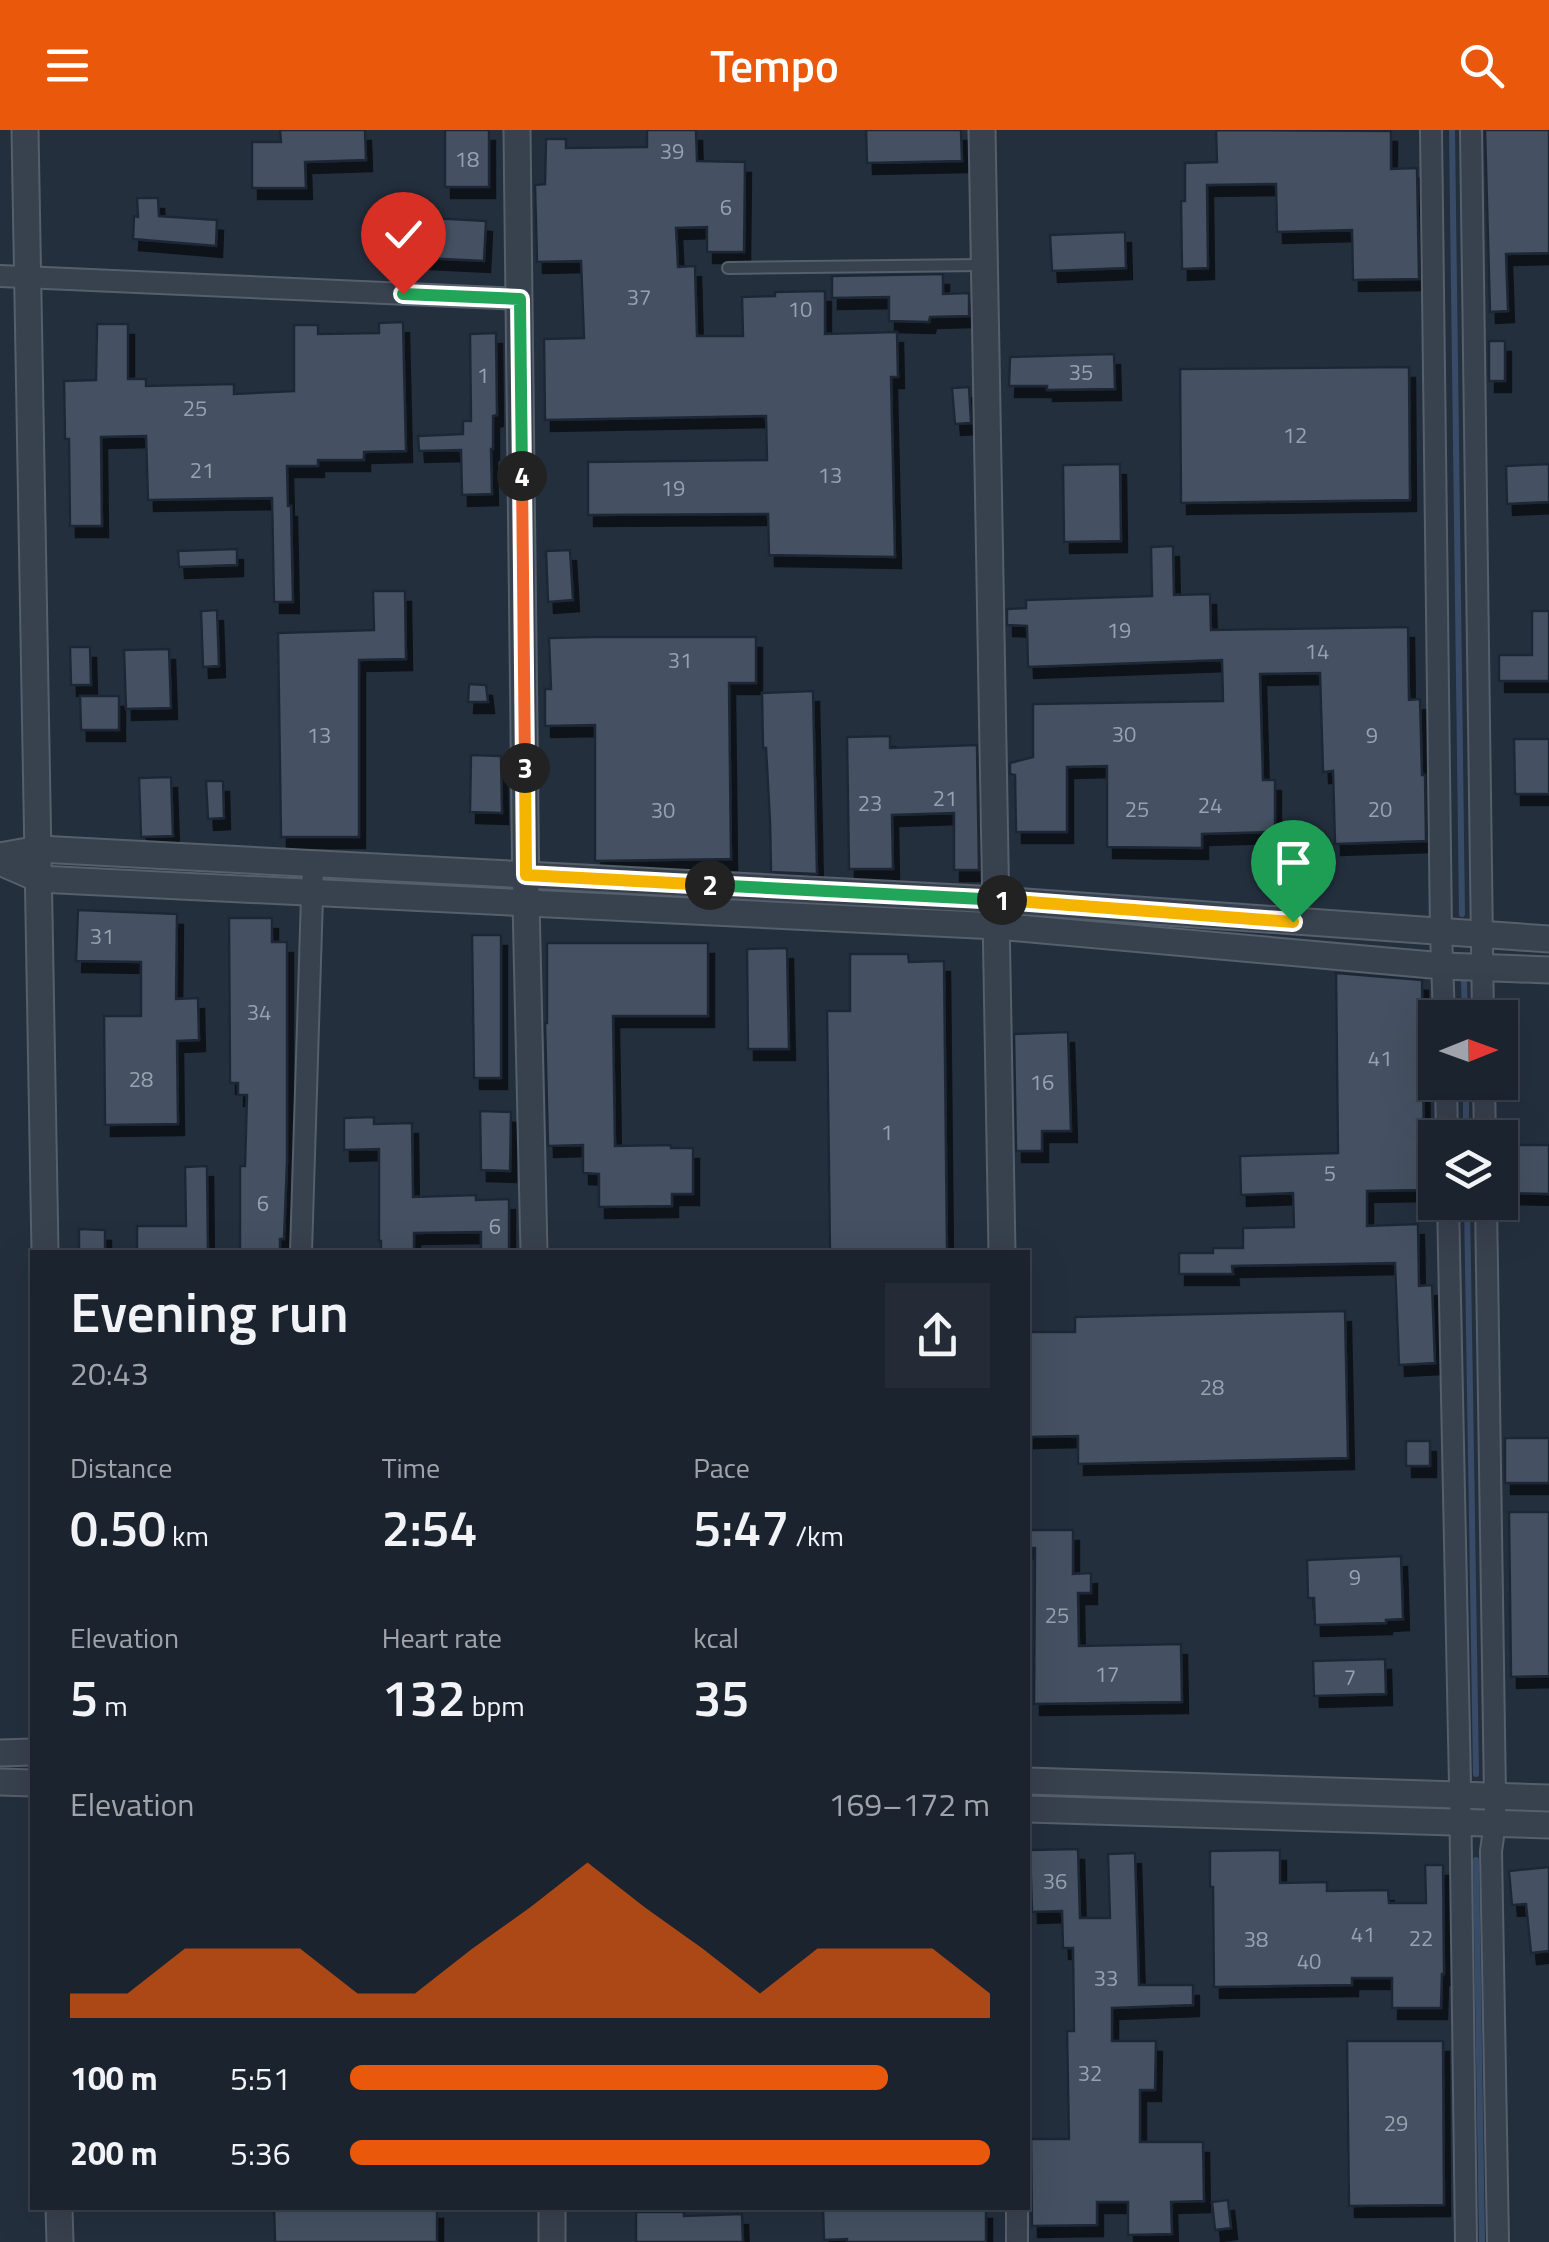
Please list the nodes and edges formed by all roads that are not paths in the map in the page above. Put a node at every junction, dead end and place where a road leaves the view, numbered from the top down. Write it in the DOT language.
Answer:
graph roads {
  1 [pos="24,130"];
  2 [pos="517,130"];
  3 [pos="982,130"];
  4 [pos="1431,130"];
  5 [pos="1471,130"];
  6 [pos="985,266"];
  7 [pos="728,268"];
  8 [pos="0,276"];
  9 [pos="28,277"];
  10 [pos="520,299"];
  11 [pos="38,849"];
  12 [pos="0,859"];
  13 [pos="312,864"];
  14 [pos="526,875"];
  15 [pos="40,879"];
  16 [pos="312,892"];
  17 [pos="996,900"];
  18 [pos="526,902"];
  19 [pos="997,926"];
  20 [pos="1441,933"];
  21 [pos="1482,936"];
  22 [pos="1549,939"];
  23 [pos="1443,966"];
  24 [pos="1482,967"];
  25 [pos="1549,970"];
  26 [pos="1444,1000"];
  27 [pos="1483,1000"];
  28 [pos="1448,1220"];
  29 [pos="1486,1220"];
  30 [pos="45,1250"];
  31 [pos="301,1250"];
  32 [pos="534,1250"];
  33 [pos="1002,1250"];
  34 [pos="30,1752"];
  35 [pos="0,1753"];
  36 [pos="1030,1781"];
  37 [pos="0,1782"];
  38 [pos="30,1783"];
  39 [pos="1495,1797"];
  40 [pos="1549,1798"];
  41 [pos="1030,1809"];
  42 [pos="1460,1809"];
  43 [pos="1495,1823"];
  44 [pos="1549,1825"];
  45 [pos="60,2210"];
  46 [pos="552,2210"];
  47 [pos="1016,2210"];
  48 [pos="60,2242"];
  49 [pos="552,2242"];
  50 [pos="1017,2242"];
  51 [pos="1466,2242"];
  52 [pos="1498,2242"];
  1 -- 9 [label="street"];
  2 -- 10 [label="street"];
  3 -- 6 [label="street"];
  4 -- 20 [label="street"];
  5 -- 21 [label="street"];
  6 -- 7 [label="lane"];
  6 -- 17 [label="street"];
  8 -- 9 [label="street"];
  9 -- 10 [label="street"];
  9 -- 11 [label="street"];
  10 -- 14 [label="street"];
  11 -- 12 [label="street"];
  11 -- 13 [label="street"];
  11 -- 15 [label="street"];
  12 -- 15 [label="street"];
  13 -- 14 [label="street"];
  13 -- 16 [label="street"];
  14 -- 17 [label="street"];
  14 -- 18 [label="street"];
  15 -- 16 [label="street"];
  15 -- 30 [label="street"];
  16 -- 18 [label="street"];
  16 -- 31 [label="street"];
  17 -- 19 [label="street"];
  17 -- 20 [label="street"];
  18 -- 19 [label="street"];
  18 -- 32 [label="street"];
  19 -- 23 [label="street"];
  19 -- 33 [label="street"];
  20 -- 21 [label="street"];
  20 -- 23 [label="street"];
  21 -- 22 [label="street"];
  21 -- 24 [label="street"];
  23 -- 24 [label="street"];
  23 -- 26 [label="street"];
  24 -- 25 [label="street"];
  24 -- 27 [label="street"];
  28 -- 42 [label="street"];
  29 -- 39 [label="street"];
  34 -- 35 [label="street"];
  36 -- 42 [label="street"];
  37 -- 38 [label="street"];
  39 -- 40 [label="street"];
  39 -- 42 [label="street"];
  39 -- 43 [label="street"];
  41 -- 42 [label="street"];
  42 -- 43 [label="street"];
  42 -- 51 [label="street"];
  43 -- 44 [label="street"];
  43 -- 52 [label="street"];
  45 -- 48 [label="street"];
  46 -- 49 [label="street"];
  47 -- 50 [label="street"];
}
